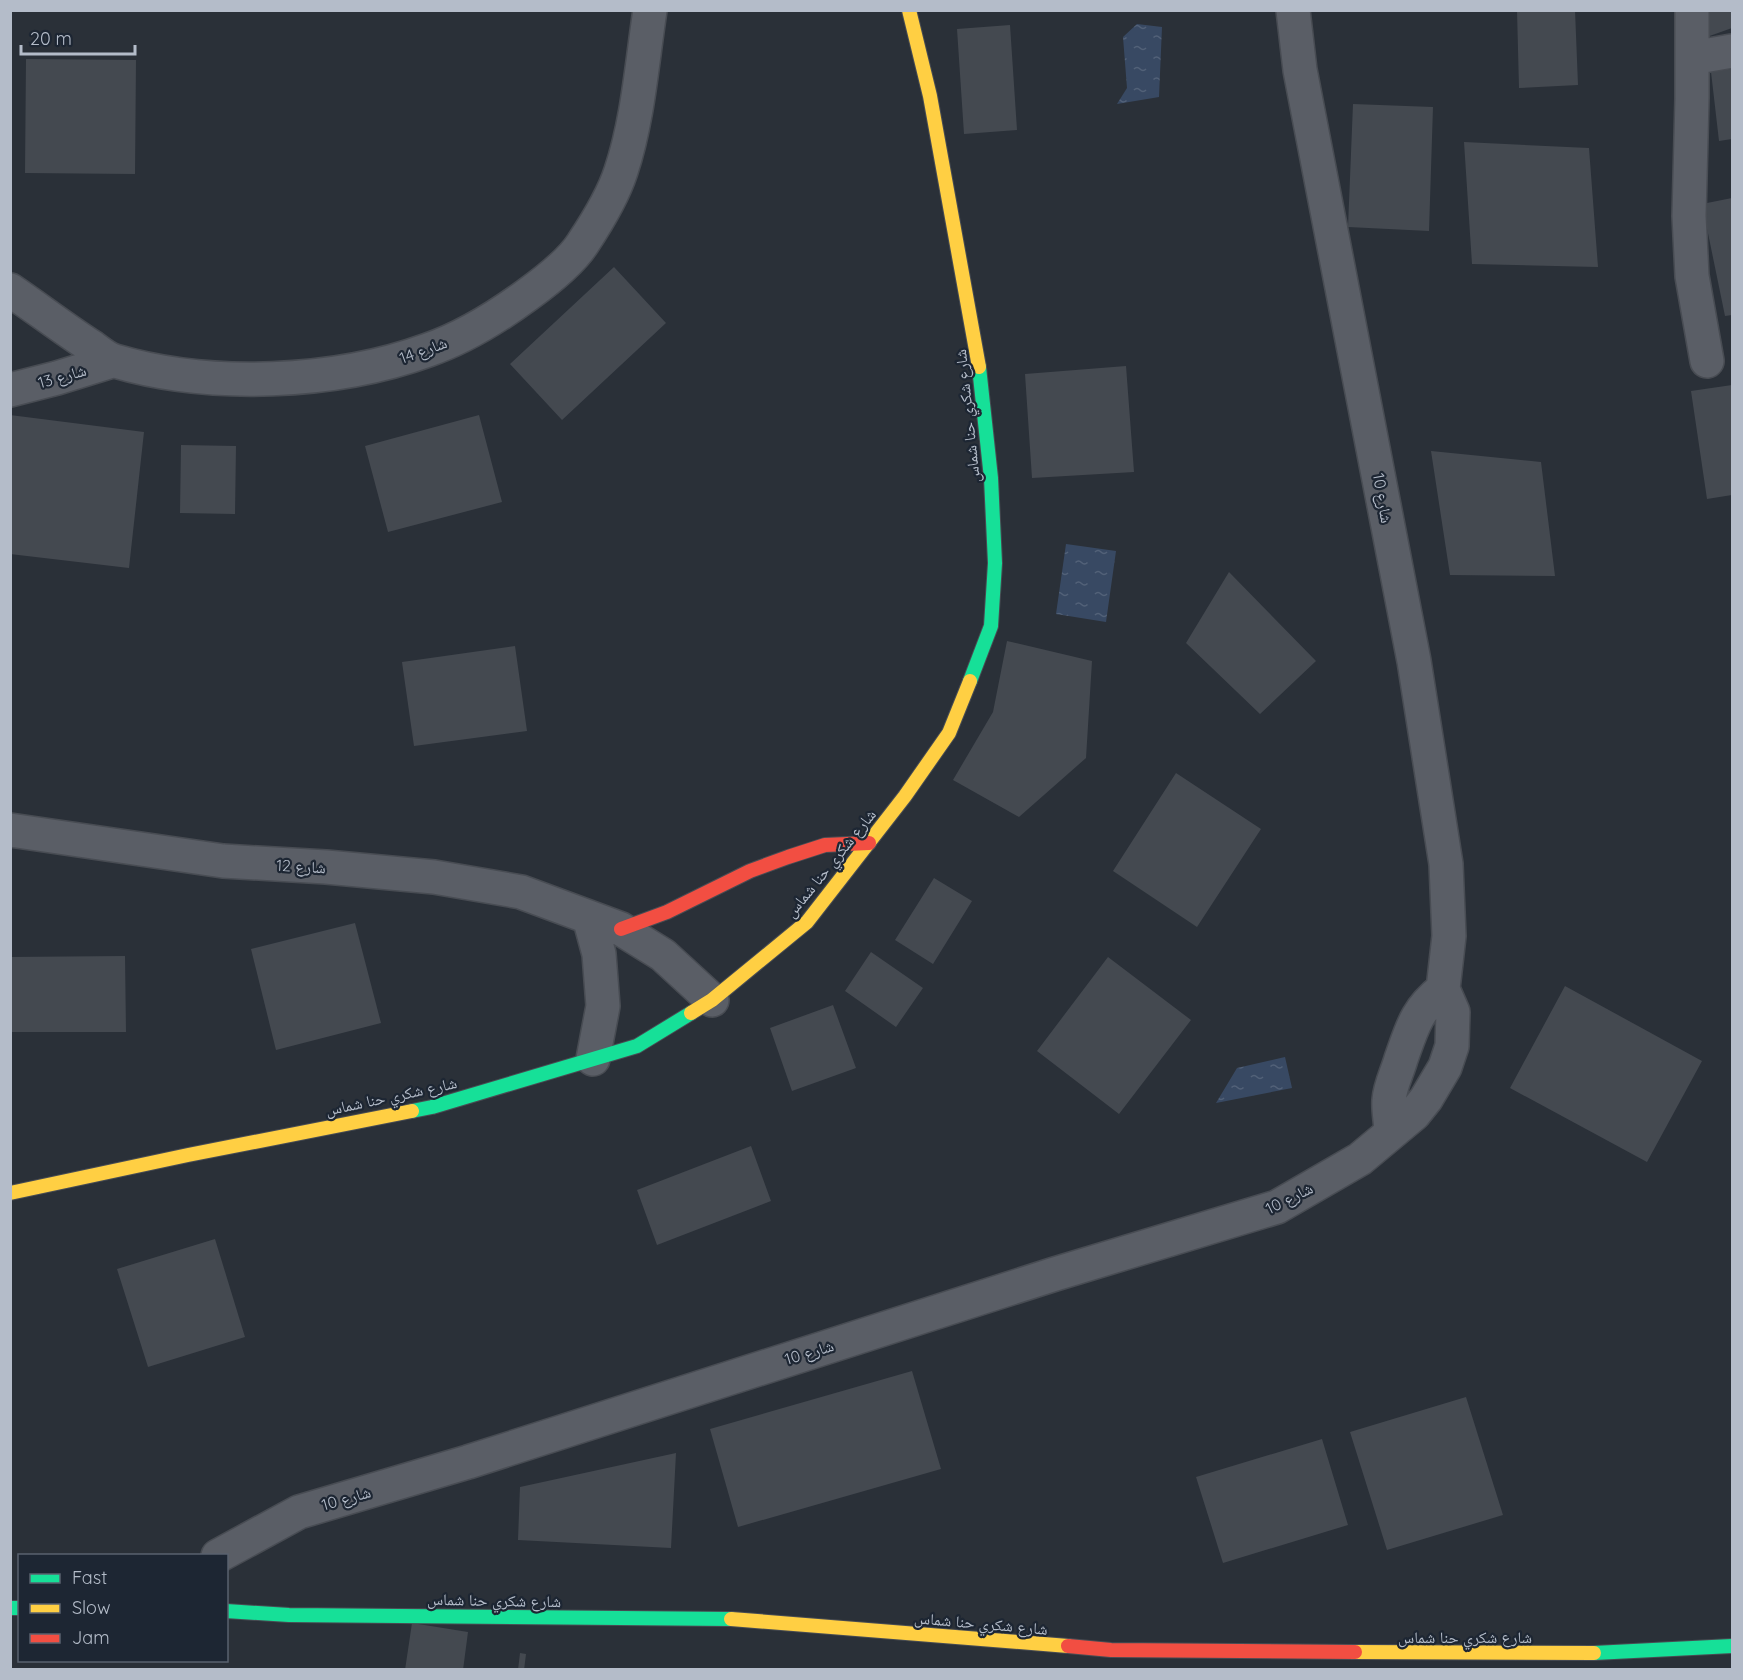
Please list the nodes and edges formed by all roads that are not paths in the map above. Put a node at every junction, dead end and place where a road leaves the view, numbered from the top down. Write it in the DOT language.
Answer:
graph roads {
  1 [pos="650,10"];
  2 [pos="909,10"];
  3 [pos="1293,10"];
  4 [pos="1692,10"];
  5 [pos="1732,51"];
  6 [pos="1692,58"];
  7 [pos="10,290"];
  8 [pos="112,361"];
  9 [pos="1707,361"];
  10 [pos="10,390"];
  11 [pos="10,830"];
  12 [pos="869,843"];
  13 [pos="589,917"];
  14 [pos="621,929"];
  15 [pos="1443,989"];
  16 [pos="712,1000"];
  17 [pos="593,1059"];
  18 [pos="1392,1133"];
  19 [pos="10,1193"];
  20 [pos="222,1554"];
  21 [pos="228,1611"];
  22 [pos="1732,1646"];
  1 -- 8 [label="street, شارع 14"];
  2 -- 12 [label="street, شارع شكري حنا شماس"];
  3 -- 15 [label="street, شارع 10"];
  4 -- 6 [label="street"];
  5 -- 6 [label="street"];
  6 -- 9 [label="street"];
  7 -- 8 [label="street, شارع 14"];
  8 -- 10 [label="street, شارع 13"];
  11 -- 13 [label="street, شارع 12"];
  12 -- 14 [label="street"];
  12 -- 16 [label="street, شارع شكري حنا شماس"];
  13 -- 14 [label="street, شارع 12"];
  13 -- 17 [label="street"];
  14 -- 16 [label="street, شارع 12"];
  15 -- 18 [label="street"];
  15 -- 18 [label="street, شارع 10"];
  16 -- 17 [label="street, شارع شكري حنا شماس"];
  17 -- 19 [label="street, شارع شكري حنا شماس"];
  18 -- 20 [label="street, شارع 10"];
  21 -- 22 [label="street, شارع شكري حنا شماس"];
}
